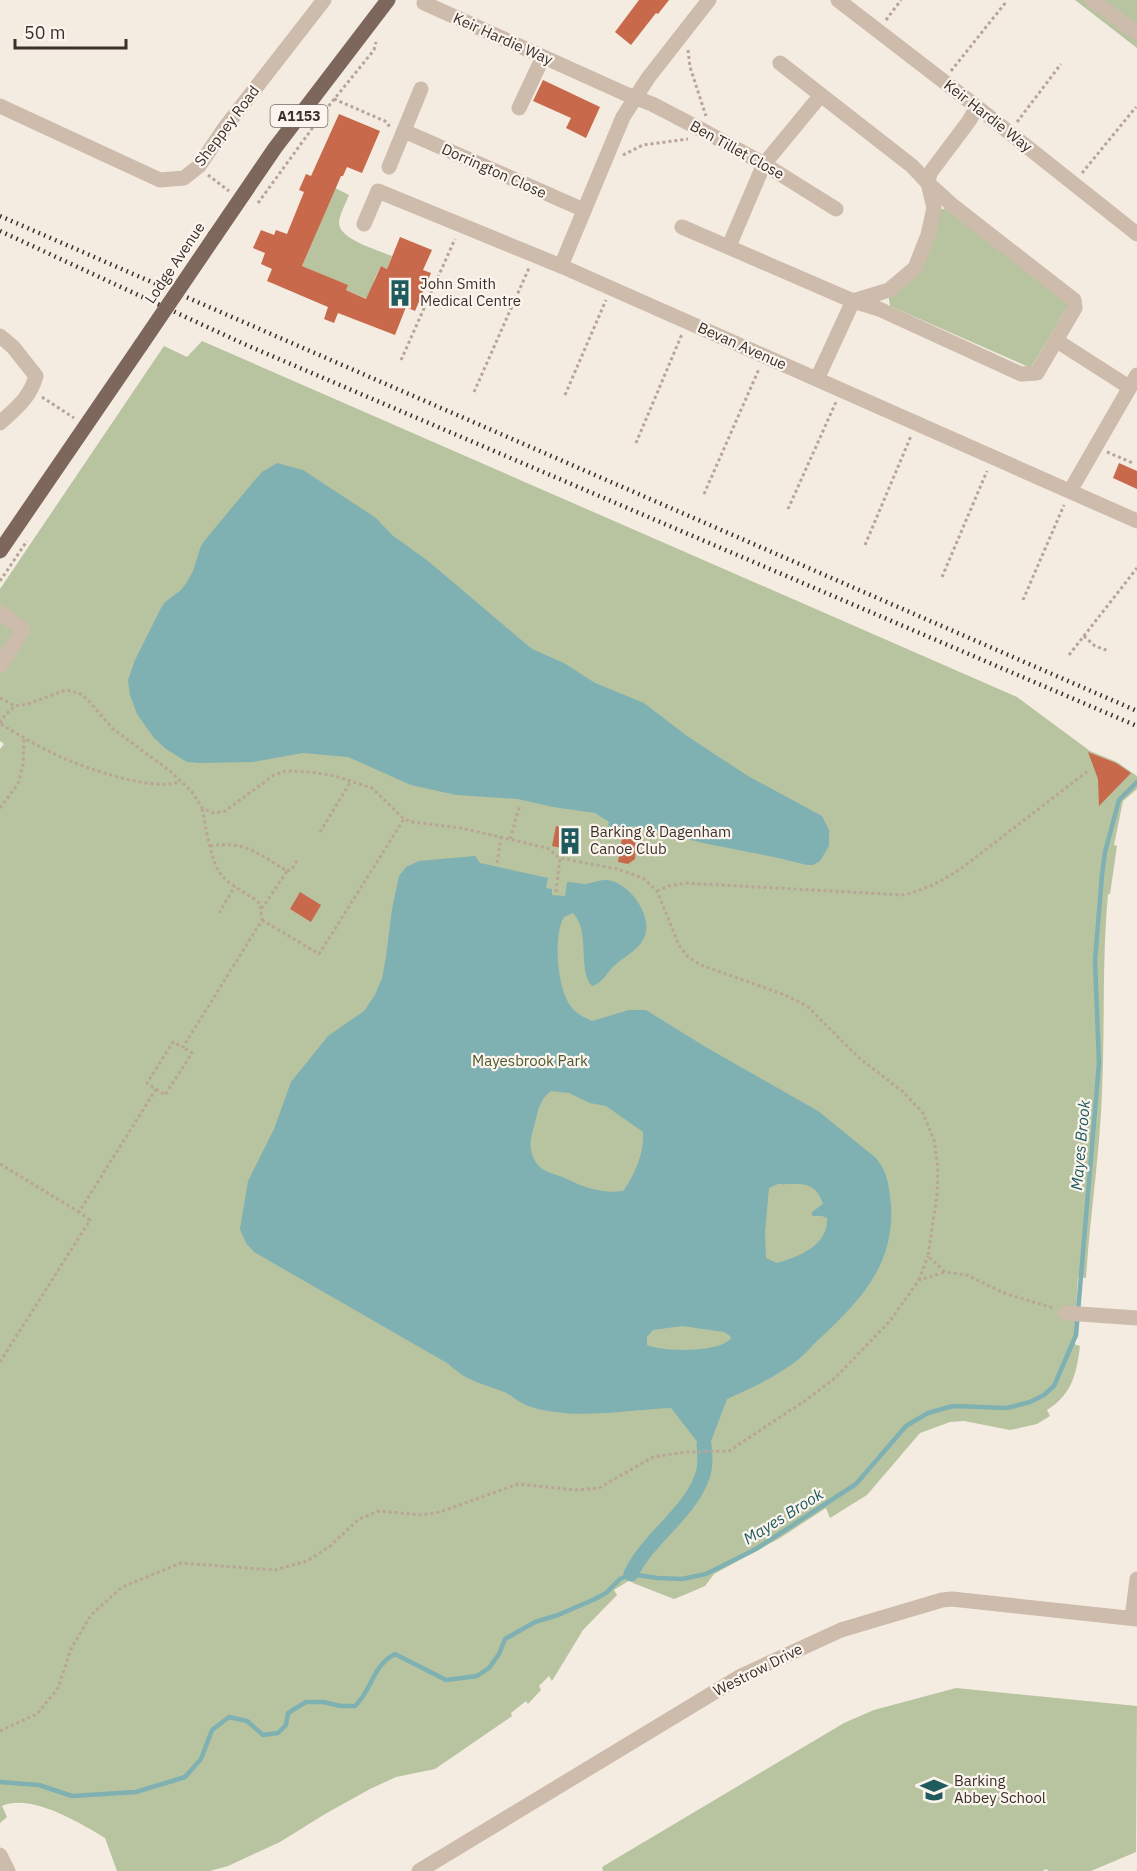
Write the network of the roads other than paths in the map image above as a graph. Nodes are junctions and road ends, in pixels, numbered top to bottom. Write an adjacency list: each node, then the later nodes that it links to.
1 (324, 0): 13 (street, Sheppey Road)
2 (388, 0): 35 (main road, Lodge Avenue / A1153, bridge)
3 (709, 0): 12 (street)
4 (838, 0): 14 (street, Keir Hardie Way)
5 (1092, 0): 7 (street)
6 (424, 3): 8 (street, Keir Hardie Way)
7 (1137, 33)
8 (543, 57): 12 (street, Keir Hardie Way); 15 (street)
9 (780, 63): 11 (street)
10 (421, 89): 16 (street)
11 (821, 95): 17 (street); 19 (street)
12 (634, 97): 17 (street, Ben Tillet Close); 21 (street)
13 (0, 106)
14 (978, 107): 19 (street); 24 (street, Keir Hardie Way)
15 (519, 108)
16 (398, 131): 18 (street); 21 (street, Dorrington Close)
17 (764, 164): 20 (street, Ben Tillet Close); 25 (street)
18 (389, 167)
19 (928, 183): 27 (street); 29 (street)
20 (836, 209)
21 (584, 210): 26 (street)
22 (364, 224): 26 (street, Bevan Avenue)
23 (682, 227): 25 (street)
24 (1137, 234)
25 (729, 246): 27 (street)
26 (561, 266): 30 (street, Bevan Avenue)
27 (853, 301): 29 (street); 30 (street)
28 (0, 336): 32 (street)
29 (1057, 341): 31 (street)
30 (817, 379): 33 (street, Bevan Avenue)
31 (1133, 381): 33 (street)
32 (0, 423)
33 (1070, 491): 34 (street, Bevan Avenue)
34 (1137, 522)
35 (0, 551)
36 (0, 612): 37 (street)
37 (0, 666)
38 (1066, 1312): 39 (street)
39 (1137, 1318)
40 (1137, 1579): 41 (street)
41 (1134, 1619): 44 (street, Westrow Drive)
42 (0, 1855): 43 (street)
43 (8, 1871)
44 (419, 1871)

